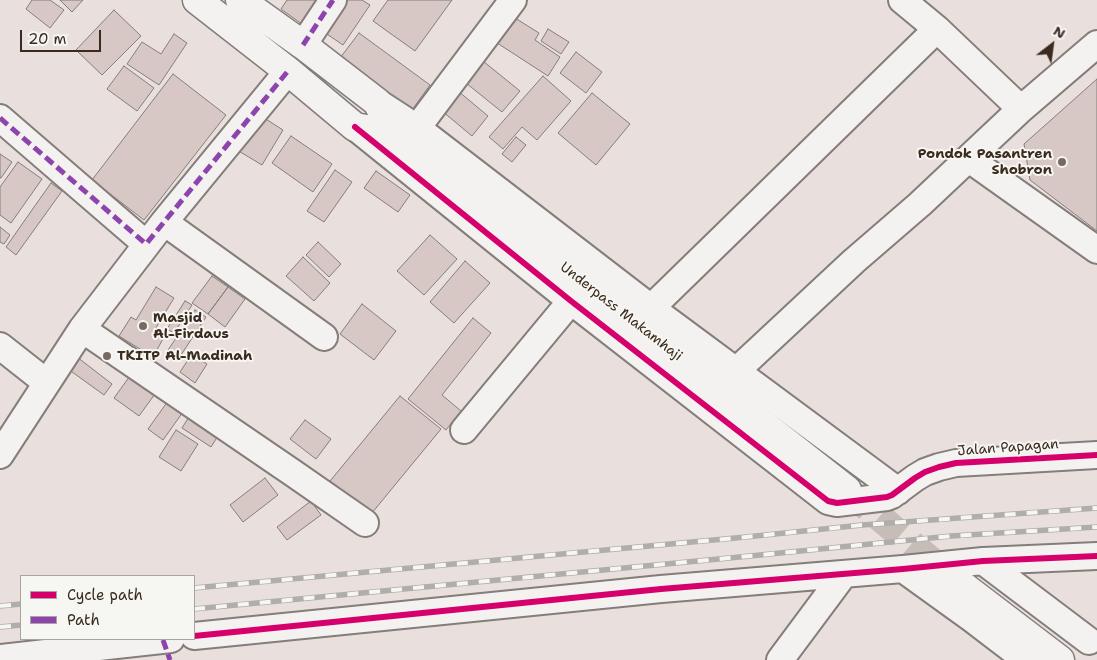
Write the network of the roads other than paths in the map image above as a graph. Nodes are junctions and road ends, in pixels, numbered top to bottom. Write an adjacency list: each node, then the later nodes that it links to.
1 (197, 0): 9 (main road)
2 (240, 0): 8 (main road)
3 (333, 0): 8 (street)
4 (513, 0): 13 (street)
5 (902, 0): 6 (street)
6 (938, 29): 10 (street); 19 (street)
7 (1097, 44): 10 (street)
8 (303, 45): 13 (main road)
9 (288, 72): 12 (main road); 15 (street)
10 (1021, 109): 14 (street)
11 (0, 118): 16 (street)
12 (355, 127): 13 (main road); 18 (street, Jalan Papagan)
13 (406, 131): 19 (street); 28 (main road, Underpass Makamhaji)
14 (969, 158): 17 (street); 23 (street)
15 (164, 222): 16 (street); 21 (street)
16 (146, 244): 20 (street)
17 (1097, 250)
18 (571, 301): 25 (street); 29 (street, Jalan Papagan)
19 (652, 308): 23 (street)
20 (82, 329): 24 (street); 30 (street)
21 (324, 337)
22 (0, 346): 24 (street)
23 (736, 371): 29 (street)
24 (47, 383): 26 (street)
25 (464, 430)
26 (0, 455)
27 (1097, 455): 29 (street, Jalan Papagan)
28 (847, 490)
29 (898, 491)
30 (364, 523)
31 (1097, 556): 32 (street)
32 (983, 561): 33 (street); 37 (street)
33 (903, 570): 35 (street); 41 (street)
34 (946, 573): 42 (main road)
35 (844, 574): 36 (street); 40 (street)
36 (195, 636)
37 (1089, 641)
38 (168, 646): 39 (street)
39 (0, 658)
40 (780, 660)
41 (1026, 660)
42 (1060, 660)

